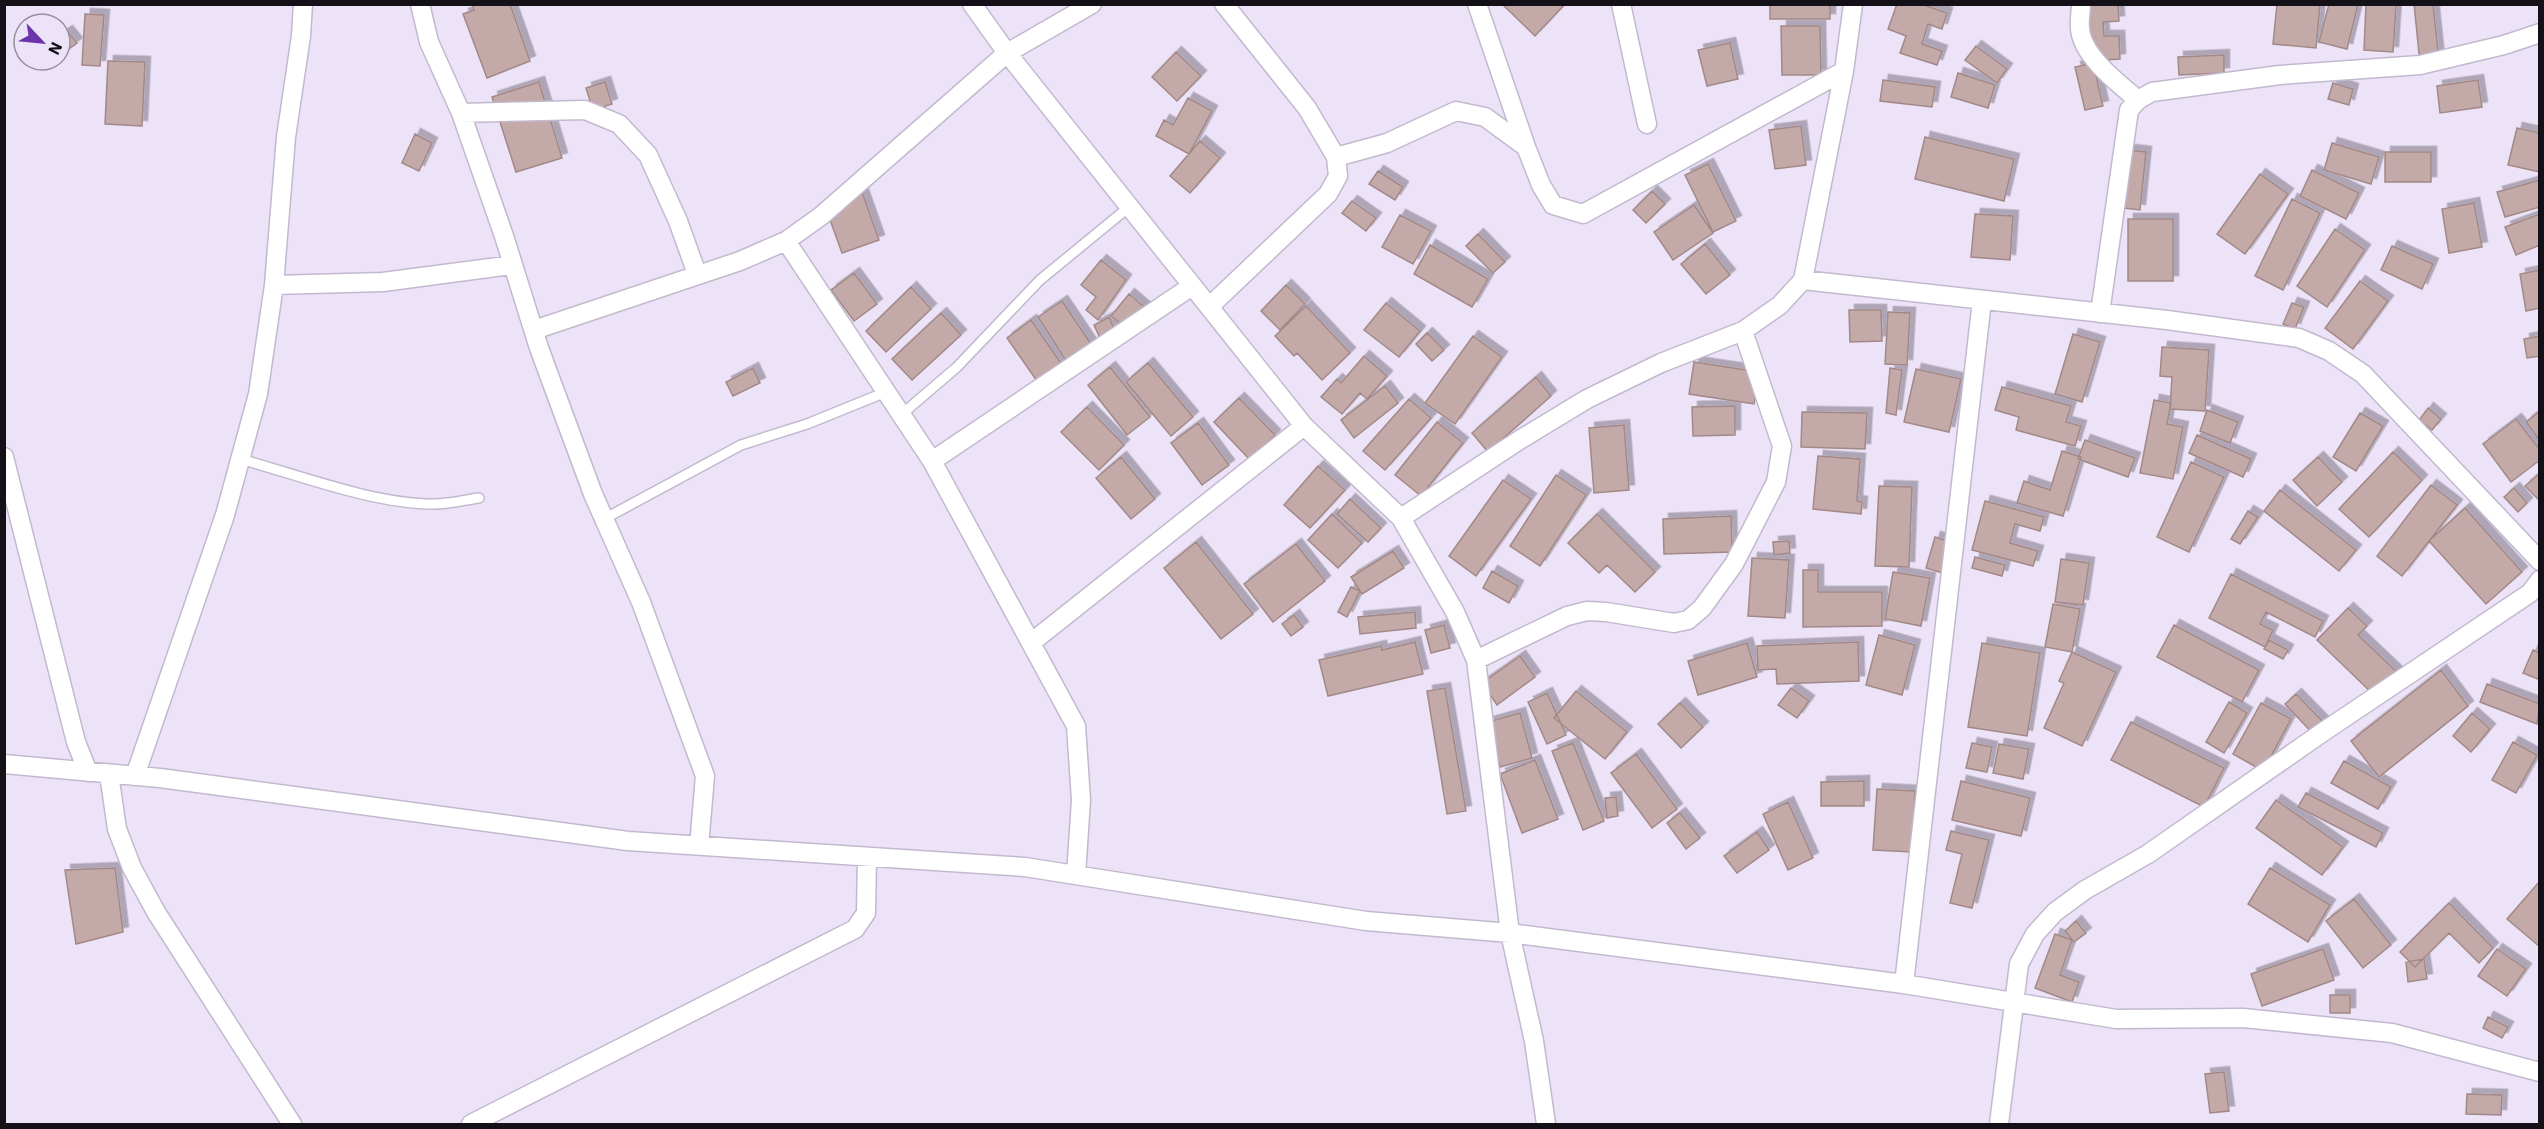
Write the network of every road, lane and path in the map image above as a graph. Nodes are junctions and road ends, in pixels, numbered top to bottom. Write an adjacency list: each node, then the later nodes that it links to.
1 (303, 4): 23 (street)
2 (420, 4): 14 (street)
3 (972, 4): 11 (street)
4 (1092, 4): 11 (street)
5 (1224, 4): 17 (street)
6 (1477, 4): 16 (street)
7 (1621, 4): 15 (street)
8 (1852, 4): 12 (street)
9 (2081, 4): 13 (street)
10 (2540, 33): 13 (street)
11 (1007, 53): 18 (street); 19 (street)
12 (1844, 71): 16 (street); 22 (street)
13 (2138, 100): 27 (street)
14 (461, 113): 20 (street); 21 (street)
15 (1647, 124)
16 (1526, 147): 17 (street)
17 (1336, 157): 26 (street)
18 (1129, 207): 24 (street); 31 (lane)
19 (786, 241): 21 (street); 30 (street)
20 (513, 265): 23 (street); 28 (street)
21 (697, 274): 28 (street)
22 (1803, 280): 25 (street); 29 (street)
23 (274, 285): 34 (street)
24 (1192, 286): 26 (street); 35 (street)
25 (1982, 300): 27 (street); 51 (street)
26 (1209, 307): 32 (street)
27 (2100, 313): 39 (street)
28 (534, 330): 38 (street)
29 (1743, 331): 37 (street); 42 (street)
30 (886, 392): 31 (street); 38 (lane)
31 (901, 415): 35 (street)
32 (1304, 426): 37 (street); 41 (street)
33 (4, 457): 44 (street)
34 (240, 459): 36 (lane); 46 (street)
35 (932, 461): 41 (street)
36 (479, 498)
37 (1401, 518): 42 (street)
38 (604, 519): 47 (street)
39 (2540, 561)
40 (2540, 580): 52 (street)
41 (1032, 642): 49 (street)
42 (1476, 660): 50 (street)
43 (4, 764): 44 (street)
44 (88, 772): 45 (street)
45 (109, 774): 46 (street); 54 (street)
46 (135, 776): 47 (street)
47 (699, 846): 48 (street)
48 (867, 856): 49 (street); 55 (street)
49 (1076, 875): 50 (street)
50 (1510, 933): 51 (street); 56 (street)
51 (1904, 984): 52 (street)
52 (2015, 1003): 53 (street); 57 (street)
53 (2540, 1072)
54 (292, 1125)
55 (471, 1125)
56 (1546, 1125)
57 (1999, 1125)

